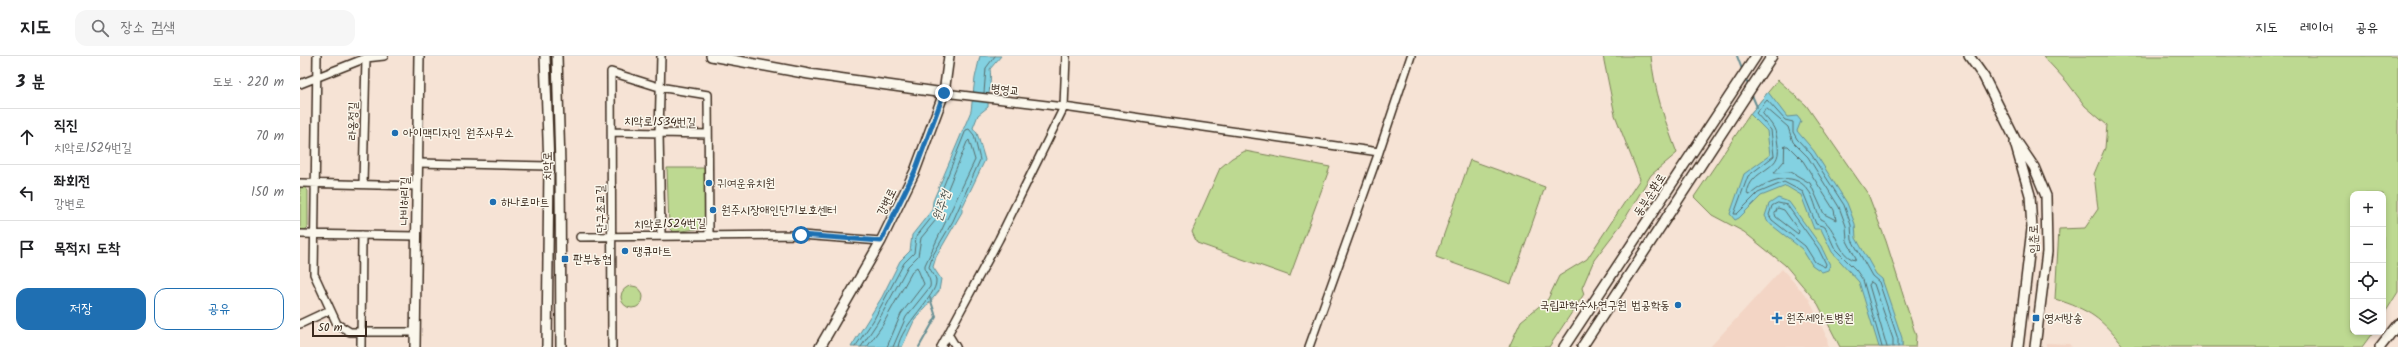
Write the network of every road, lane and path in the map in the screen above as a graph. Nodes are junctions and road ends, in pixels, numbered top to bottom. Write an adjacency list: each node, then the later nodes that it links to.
1 (317, 56): 15 (street)
2 (384, 56): 13 (street)
3 (419, 56): 25 (street, 나비허리길)
4 (545, 56): 26 (street, 치악로)
5 (557, 56): 27 (street, 치악로)
6 (661, 56): 17 (street)
7 (711, 56): 18 (street)
8 (949, 56): 18 (street, 강변로)
9 (1066, 56): 19 (street)
10 (1411, 56): 24 (street)
11 (1772, 56): 57 (street)
12 (1969, 56): 23 (street, 입춘로)
13 (366, 58): 15 (street); 30 (street, 라옹정길)
14 (1754, 59): 56 (street, 동부순환로)
15 (317, 76): 16 (street); 29 (street)
16 (300, 84)
17 (659, 87): 20 (street, 단구초교길); 21 (street); 22 (street)
18 (944, 93): 19 (street, 병영교); 40 (street, 강변로)
19 (1064, 107): 24 (street, 병영교); 46 (street)
20 (612, 132): 21 (street, 치악로1534번길); 38 (street, 단구초교길)
21 (659, 133): 22 (street, 치악로1534번길); 35 (street)
22 (708, 134): 36 (street)
23 (2015, 140): 58 (street, 입춘로); 59 (street, 입춘로)
24 (1378, 152): 55 (street)
25 (418, 162): 26 (street, 치악로); 31 (street, 나비허리길)
26 (549, 166): 27 (street); 49 (street, 치악로)
27 (560, 166): 50 (street, 치악로)
28 (300, 183): 29 (street)
29 (315, 183): 30 (street); 33 (street)
30 (363, 184): 31 (street)
31 (417, 186): 37 (street, 나비허리길)
32 (300, 234): 33 (street)
33 (314, 234): 34 (street); 41 (street)
34 (362, 235): 37 (street); 45 (street)
35 (660, 235): 36 (street, 치악로1524번길); 38 (street, 치악로1524번길)
36 (709, 235): 40 (street, 치악로1524번길)
37 (416, 236): 44 (street, 나비허리길)
38 (613, 236): 39 (street, 치악로1524번길); 51 (street, 단구초교길)
39 (580, 237)
40 (881, 241): 52 (street, 강변로)
41 (330, 310): 42 (street); 45 (street)
42 (300, 324)
43 (2398, 324): 60 (street)
44 (415, 332): 45 (street); 48 (street, 나비허리길)
45 (362, 333): 47 (street)
46 (948, 334): 53 (street); 54 (street)
47 (361, 347)
48 (415, 347)
49 (547, 347)
50 (561, 347)
51 (612, 347)
52 (820, 347)
53 (941, 347)
54 (956, 347)
55 (1309, 347)
56 (1564, 347)
57 (1582, 347)
58 (2018, 347)
59 (2035, 347)
60 (2380, 347)

